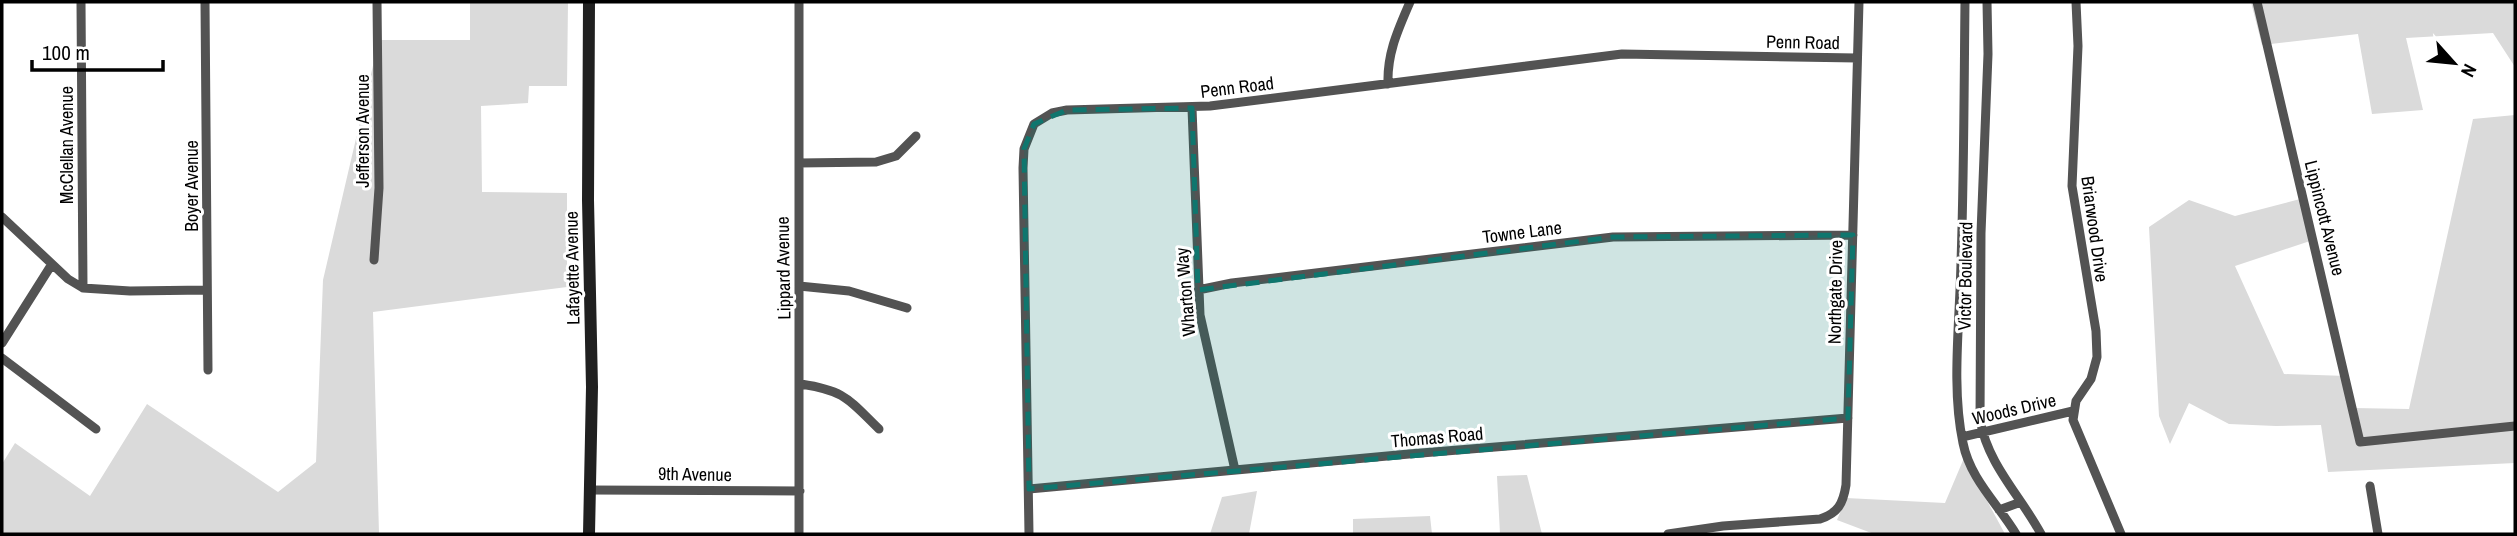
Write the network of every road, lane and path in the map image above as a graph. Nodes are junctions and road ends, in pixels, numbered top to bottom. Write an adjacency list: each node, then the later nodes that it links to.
1 (81, 2): 22 (street, McClellan Avenue)
2 (205, 2): 23 (street, Boyer Avenue)
3 (377, 2): 19 (street, Jefferson Avenue)
4 (589, 2): 40 (street, Lafayette Avenue)
5 (799, 2): 16 (street, Lippard Avenue)
6 (1410, 2): 13 (street)
7 (1858, 2): 12 (street, Northgate Drive)
8 (1965, 2): 36 (street, Victor Boulevard)
9 (1987, 2): 35 (street, Victor Boulevard)
10 (2076, 2): 30 (street, Briarwood Drive)
11 (2256, 2): 32 (street, Lippincott Avenue)
12 (1857, 58): 13 (street, Penn Road); 18 (street, Northgate Drive)
13 (1388, 84): 14 (street, Penn Road)
14 (1192, 108): 24 (street, Wharton Way); 39 (street, Penn Road)
15 (916, 136): 16 (street)
16 (799, 163): 21 (street, Lippard Avenue)
17 (2, 217): 20 (street)
18 (1853, 235): 24 (street, Towne Lane); 31 (street, Northgate Drive)
19 (374, 260)
20 (52, 264): 22 (street); 26 (street)
21 (799, 286): 25 (street); 29 (street, Lippard Avenue)
22 (83, 288): 23 (street)
23 (206, 290): 28 (street, Boyer Avenue)
24 (1198, 290): 37 (street, Wharton Way)
25 (907, 308)
26 (2, 343)
27 (2, 358): 33 (street)
28 (208, 370)
29 (801, 384): 34 (street); 41 (street, Lippard Avenue)
30 (2073, 411): 35 (street, Woods Drive); 50 (street)
31 (1848, 418): 37 (street, Thomas Road); 47 (street, Northgate Drive)
32 (2515, 426)
33 (96, 429)
34 (879, 429)
35 (1982, 432): 36 (street, Woods Drive); 42 (street, Victor Boulevard)
36 (1962, 437): 43 (street, Victor Boulevard)
37 (1234, 470): 39 (street, Thomas Road)
38 (2370, 486): 51 (street)
39 (1029, 489): 46 (street, Penn Road)
40 (589, 490): 41 (street, 9th Avenue); 44 (street, Lafayette Avenue)
41 (800, 491): 45 (street, Lippard Avenue)
42 (2021, 502): 43 (street); 49 (street, Victor Boulevard)
43 (1999, 510): 48 (street, Victor Boulevard)
44 (589, 534)
45 (800, 534)
46 (1029, 534)
47 (1668, 534)
48 (2016, 534)
49 (2040, 534)
50 (2121, 534)
51 (2378, 534)

